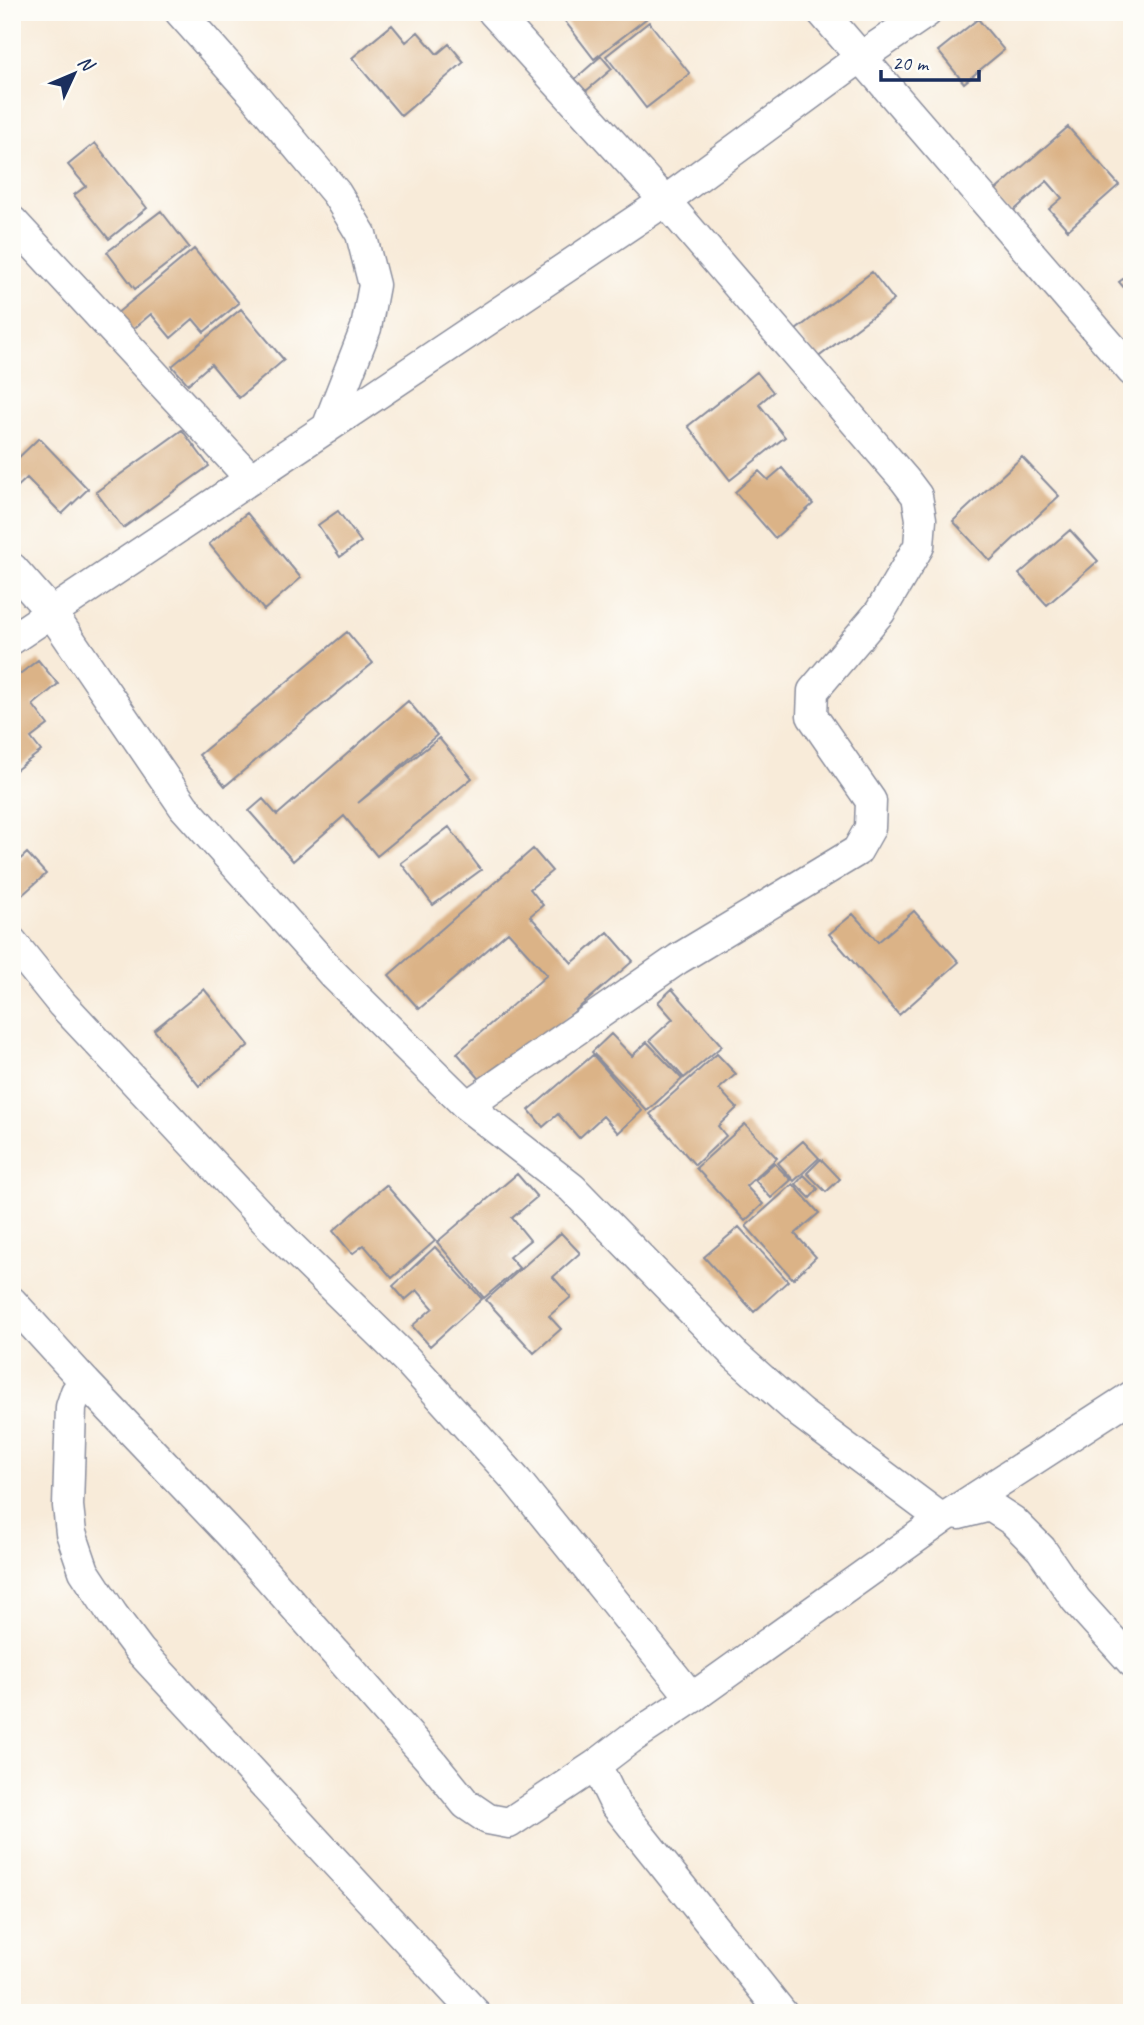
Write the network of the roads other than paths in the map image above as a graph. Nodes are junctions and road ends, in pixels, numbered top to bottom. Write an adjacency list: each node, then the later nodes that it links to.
1 (180, 12): 9 (street)
2 (493, 12): 6 (street)
3 (822, 12): 5 (street)
4 (927, 12): 5 (street)
5 (861, 57): 6 (street); 8 (street)
6 (665, 201): 9 (street); 15 (street)
7 (12, 221): 10 (street)
8 (1132, 371)
9 (327, 428): 10 (street)
10 (251, 479): 12 (street)
11 (12, 568): 12 (street)
12 (51, 612): 13 (street); 15 (street)
13 (12, 639)
14 (12, 942): 21 (street)
15 (467, 1106): 19 (street)
16 (12, 1302): 17 (street)
17 (85, 1382): 22 (street); 23 (street)
18 (1132, 1396): 19 (street)
19 (942, 1519): 20 (street); 21 (street)
20 (1132, 1662)
21 (692, 1698): 22 (street)
22 (596, 1765): 24 (street)
23 (475, 2013)
24 (782, 2013)

